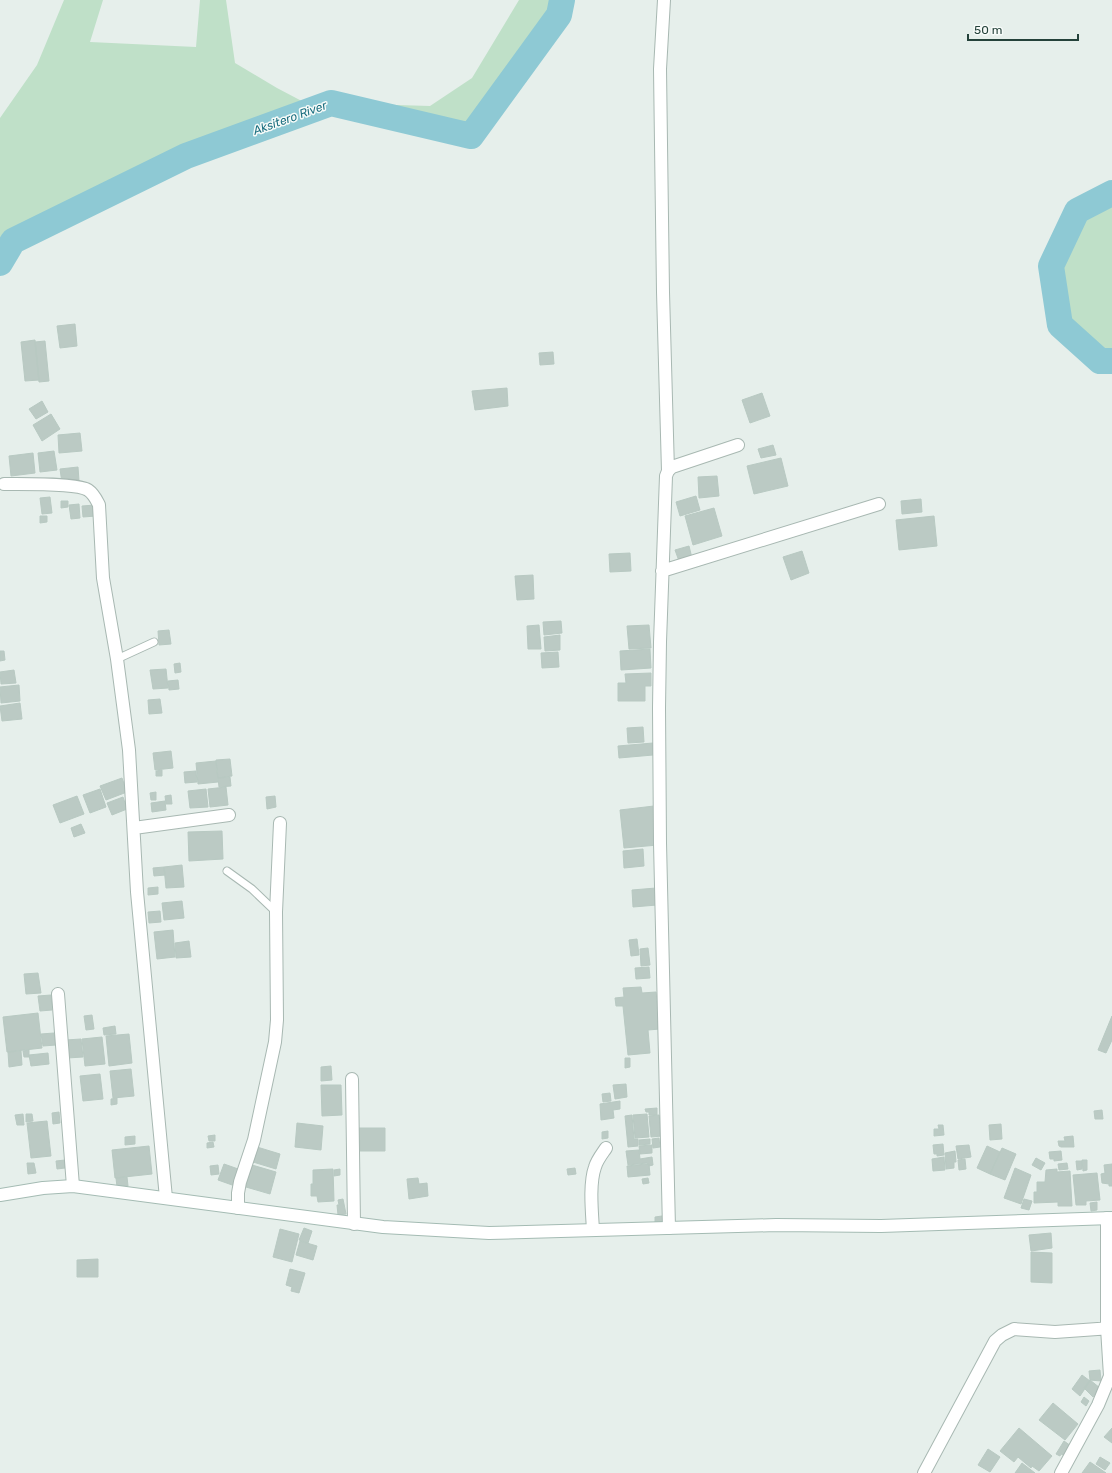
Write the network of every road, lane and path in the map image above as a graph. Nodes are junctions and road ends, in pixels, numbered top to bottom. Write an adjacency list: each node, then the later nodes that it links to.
1 (664, 0): 3 (street)
2 (738, 445): 3 (street)
3 (668, 470): 6 (street)
4 (4, 484): 8 (street)
5 (879, 504): 6 (street)
6 (662, 571): 23 (street)
7 (154, 642): 8 (lane)
8 (117, 659): 11 (street)
9 (229, 816): 11 (street)
10 (280, 823): 13 (street)
11 (134, 828): 19 (street)
12 (227, 872): 13 (lane)
13 (276, 912): 20 (street)
14 (58, 994): 17 (street)
15 (352, 1079): 22 (street)
16 (606, 1148): 24 (street)
17 (73, 1186): 18 (street); 19 (street)
18 (0, 1195)
19 (166, 1198): 20 (street)
20 (238, 1208): 22 (street)
21 (1109, 1218): 23 (street); 25 (street)
22 (354, 1224): 24 (street)
23 (669, 1228): 24 (street)
24 (593, 1230)
25 (1110, 1328): 26 (street); 27 (street)
26 (1111, 1377): 28 (street)
27 (924, 1473)
28 (1061, 1473)

